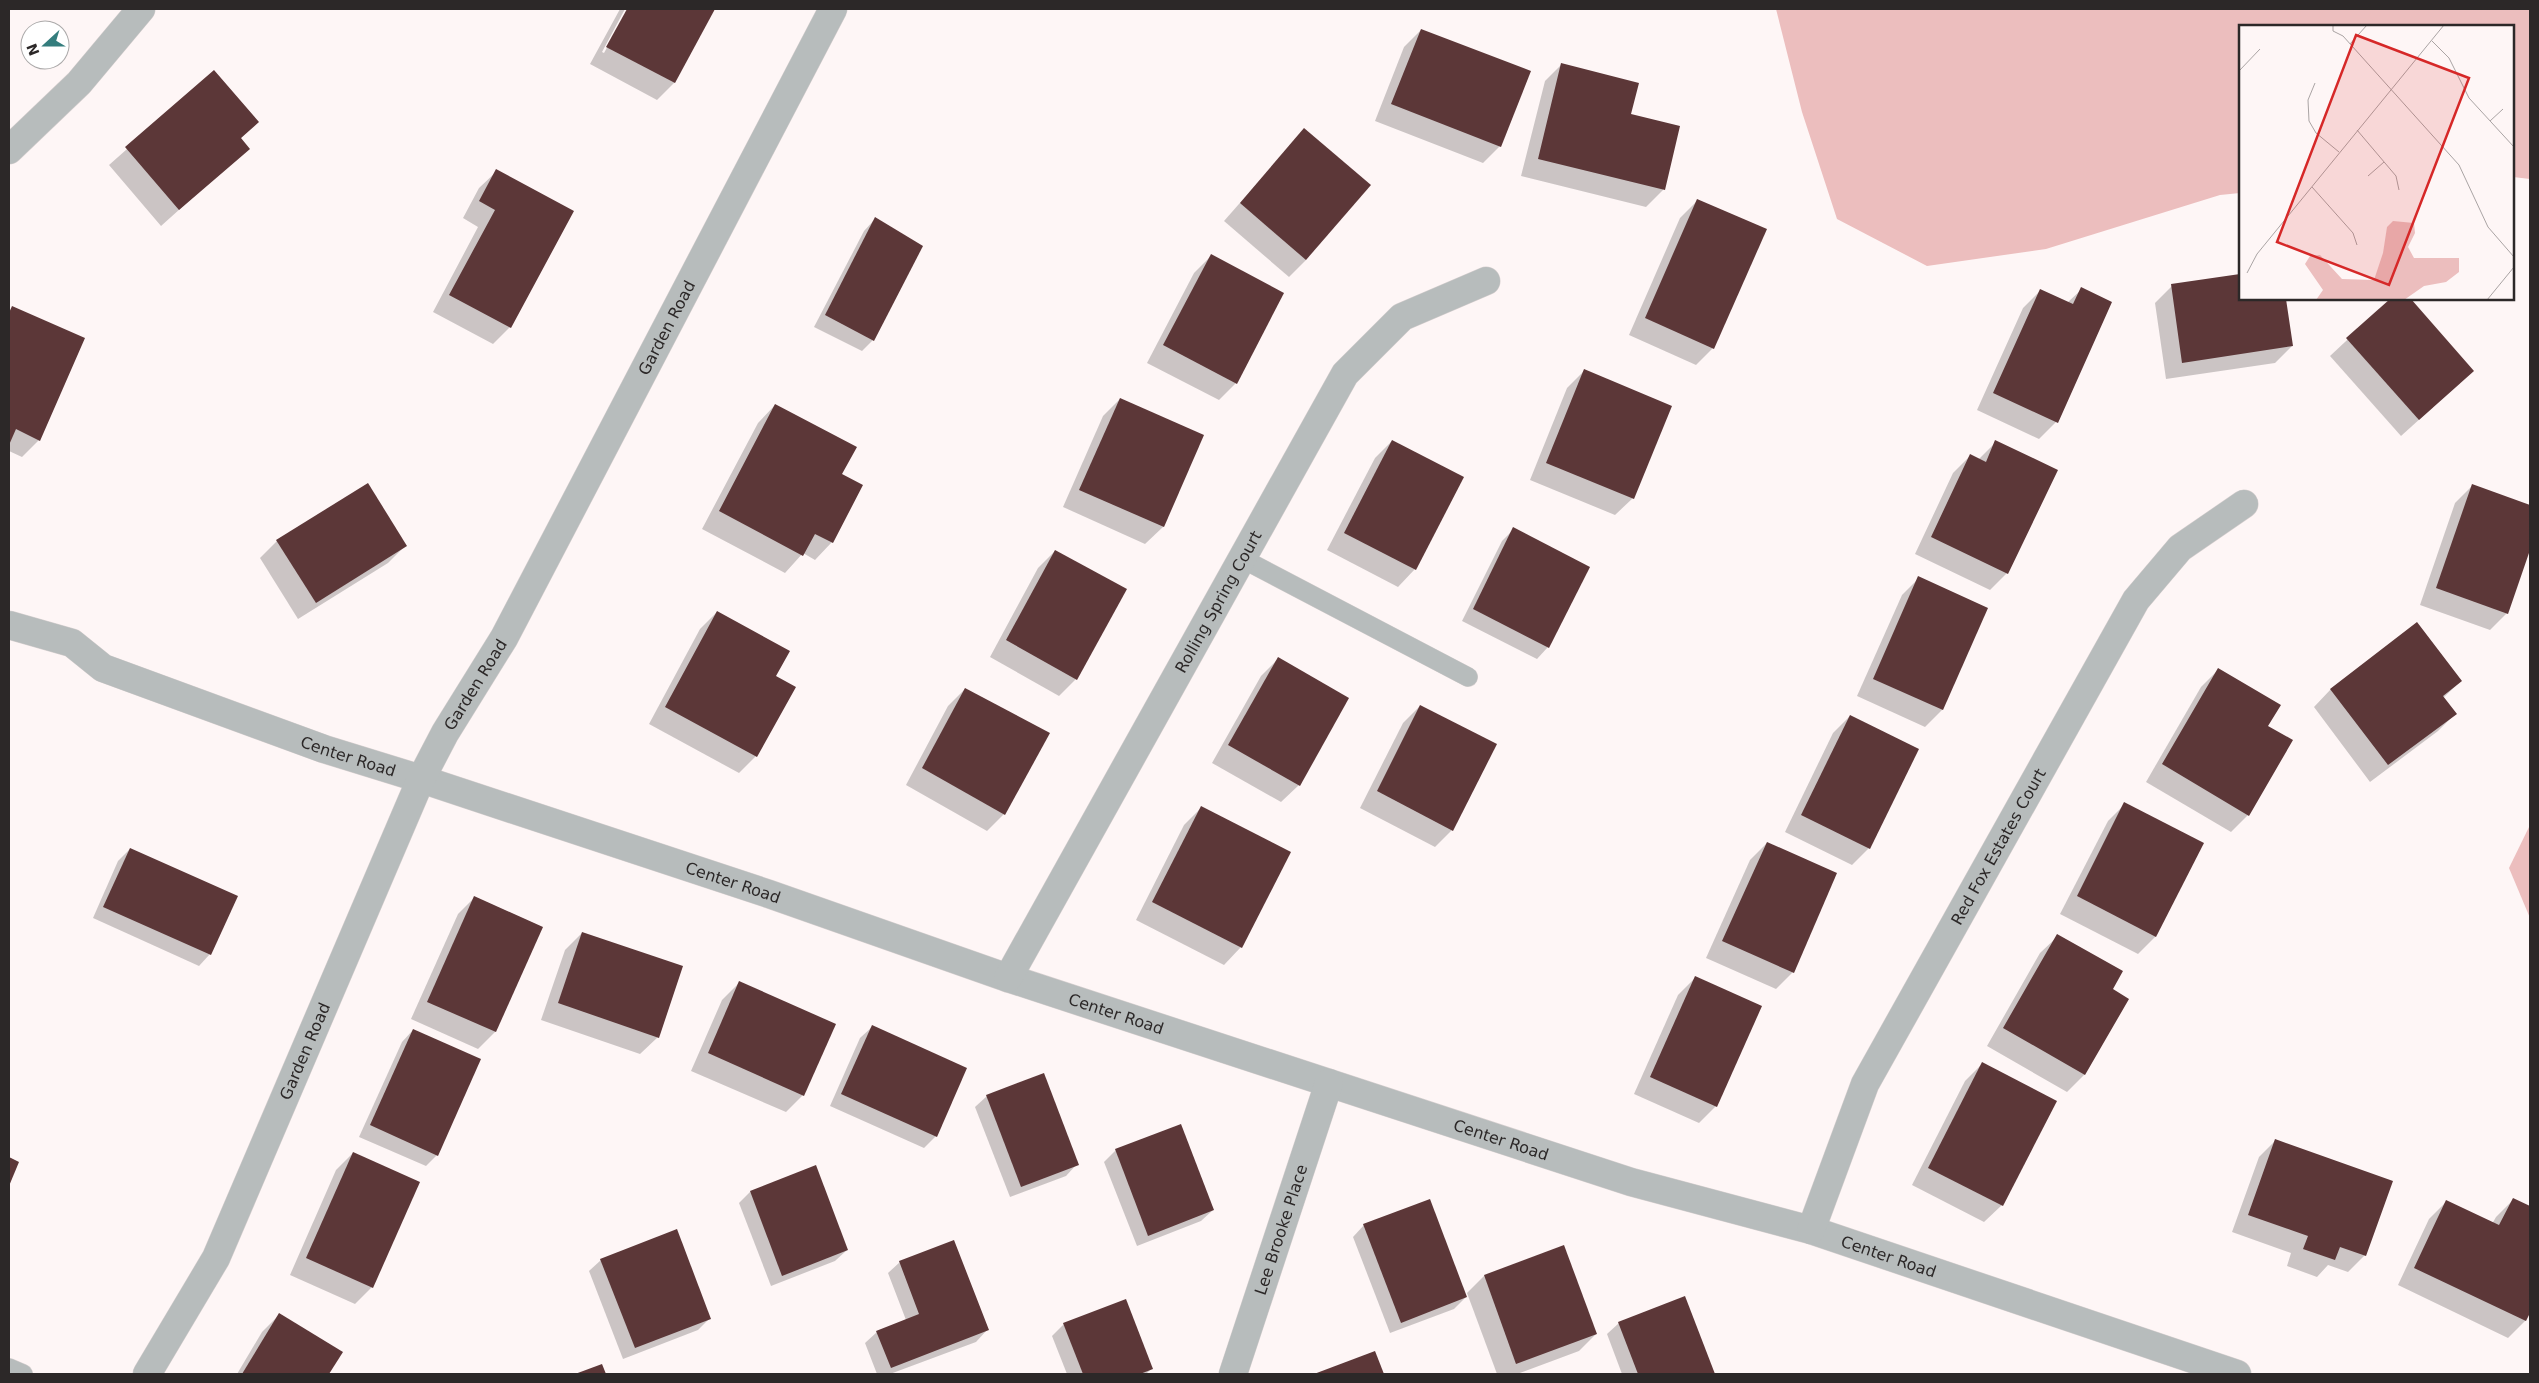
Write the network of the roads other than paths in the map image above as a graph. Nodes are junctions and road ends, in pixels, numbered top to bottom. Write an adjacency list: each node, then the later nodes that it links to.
1 (142, 9): 3 (street)
2 (833, 9): 9 (street, Garden Road)
3 (9, 150)
4 (1486, 282): 6 (street, Rolling Spring Court)
5 (2244, 504): 12 (street, Red Fox Estates Court)
6 (1241, 558): 8 (lane); 10 (street, Rolling Spring Court)
7 (9, 625): 9 (street, Center Road)
8 (1468, 676)
9 (421, 779): 10 (street, Center Road); 15 (street, Garden Road)
10 (1008, 978): 11 (street, Center Road)
11 (1329, 1083): 12 (street, Center Road); 16 (street, Lee Brooke Place)
12 (1811, 1230): 17 (street, Center Road)
13 (9, 1368): 14 (lane)
14 (23, 1374)
15 (147, 1374)
16 (1233, 1374)
17 (2236, 1374)

